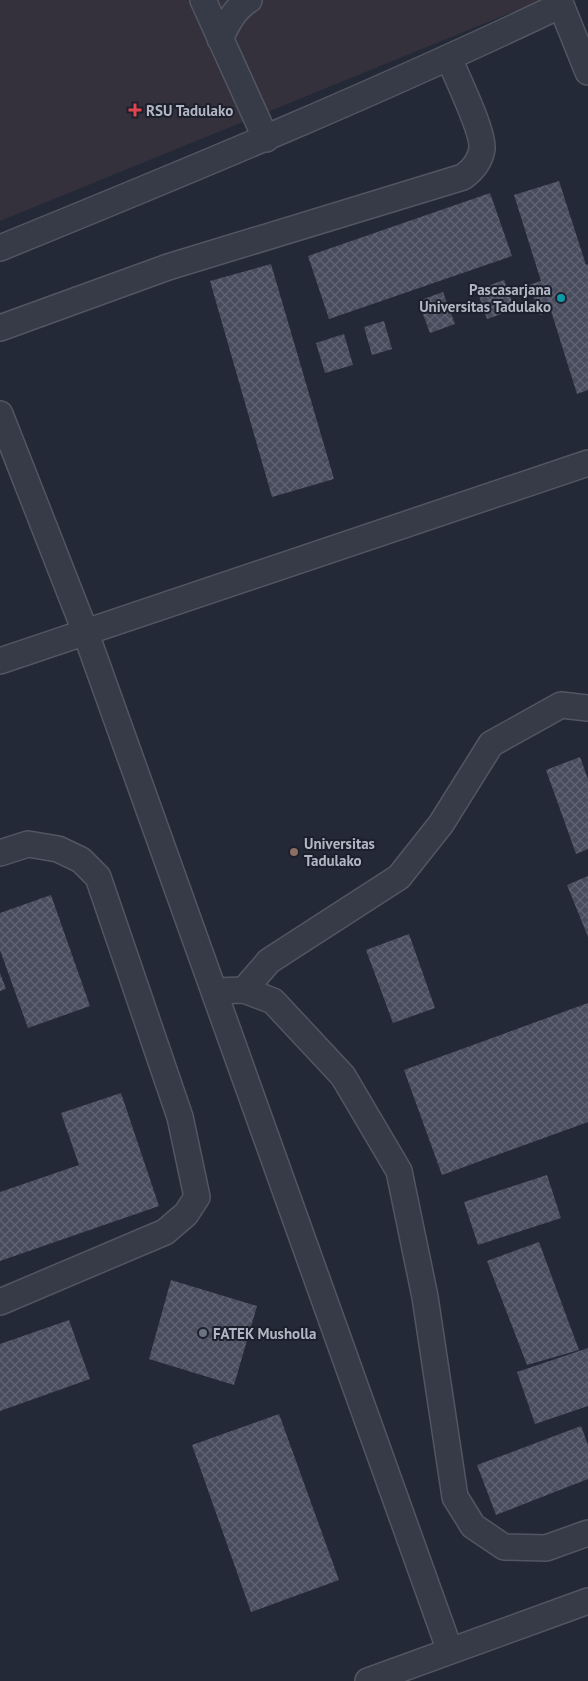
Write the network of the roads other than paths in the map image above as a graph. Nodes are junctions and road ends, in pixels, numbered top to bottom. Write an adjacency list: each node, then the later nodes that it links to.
1 (203, 0): 4 (street)
2 (249, 0): 4 (street)
3 (560, 2): 5 (street); 6 (street)
4 (220, 39): 7 (street)
5 (449, 58): 7 (street); 9 (street)
6 (588, 72)
7 (266, 139): 8 (street)
8 (0, 248)
9 (0, 328)
10 (0, 414): 12 (street)
11 (588, 463): 12 (street)
12 (85, 631): 13 (street); 17 (street)
13 (0, 661)
14 (588, 708): 16 (street)
15 (0, 853): 18 (street)
16 (244, 990): 17 (street); 19 (street)
17 (214, 991): 21 (street)
18 (0, 1302)
19 (588, 1533)
20 (588, 1601): 21 (street)
21 (450, 1651): 22 (street)
22 (368, 1681)

